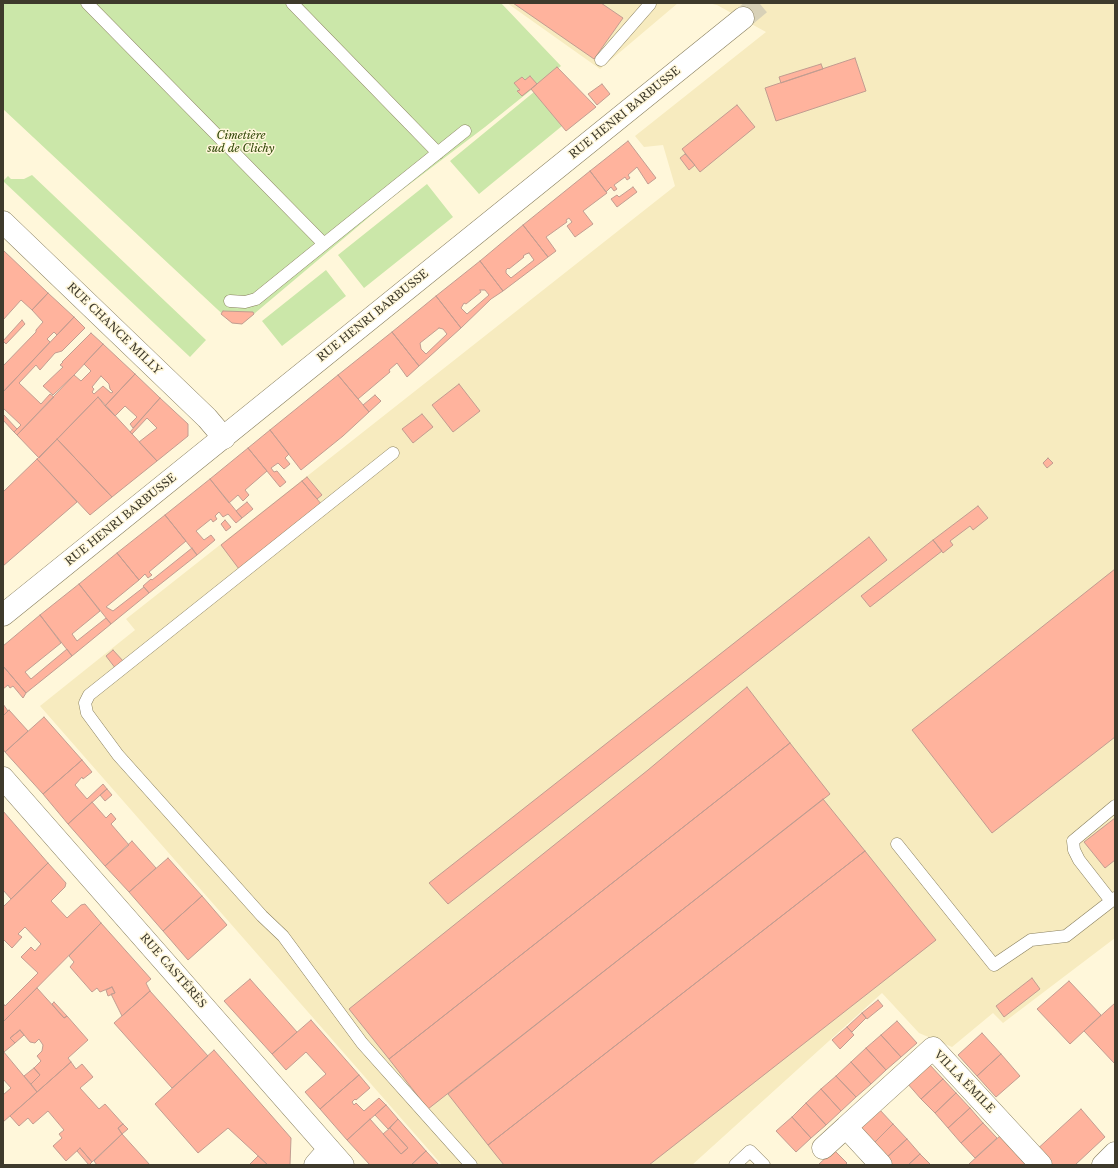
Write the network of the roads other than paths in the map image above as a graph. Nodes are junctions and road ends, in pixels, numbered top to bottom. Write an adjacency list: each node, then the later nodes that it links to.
1 (88, 3): 9 (lane)
2 (292, 3): 7 (lane)
3 (649, 3): 5 (lane)
4 (743, 18): 11 (street, RUE HENRI BARBUSSE)
5 (601, 60)
6 (465, 131): 7 (lane)
7 (438, 153): 9 (lane)
8 (3, 222): 11 (street, RUE CHANCE MILLY)
9 (324, 244): 10 (lane)
10 (230, 301)
11 (224, 438): 13 (street, RUE HENRI BARBUSSE)
12 (393, 453): 23 (lane)
13 (3, 615)
14 (3, 778): 21 (street, RUE CASTÉRÈS)
15 (1115, 806): 17 (lane)
16 (897, 844): 17 (lane)
17 (1113, 900)
18 (846, 1127): 19 (street, VILLA ÉMILE); 26 (street); 27 (street, VILLA ÉMILE)
19 (823, 1148)
20 (1115, 1153): 28 (street)
21 (336, 1157): 22 (street)
22 (315, 1165)
23 (471, 1165)
24 (735, 1165): 25 (lane)
25 (764, 1165)
26 (881, 1165)
27 (1041, 1165)
28 (1103, 1165)

